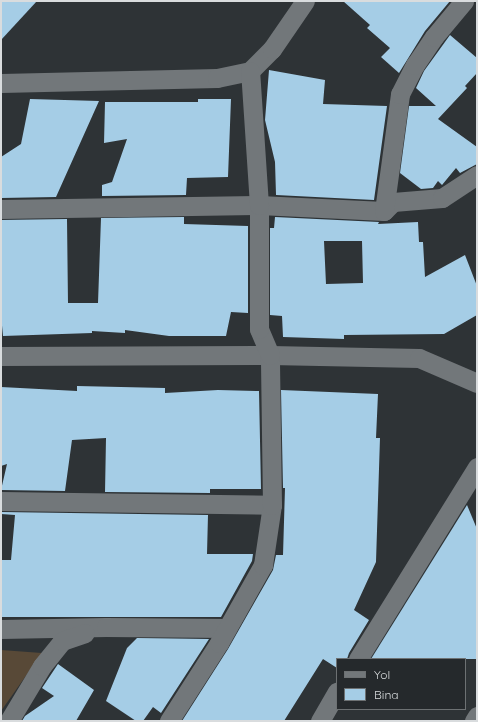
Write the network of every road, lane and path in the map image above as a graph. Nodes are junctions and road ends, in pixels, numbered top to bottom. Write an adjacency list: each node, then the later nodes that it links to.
1 (305, 1): 3 (street)
2 (464, 1): 8 (street)
3 (250, 71): 4 (street); 6 (street)
4 (1, 83)
5 (477, 175): 8 (street)
6 (259, 205): 7 (street); 8 (street); 9 (street)
7 (1, 209)
8 (384, 211)
9 (270, 355): 10 (street); 11 (street); 14 (street)
10 (1, 356)
11 (477, 383)
12 (477, 467): 18 (street)
13 (1, 501): 14 (street)
14 (272, 505): 16 (street)
15 (106, 627): 16 (street); 17 (street); 21 (street)
16 (227, 628): 22 (street)
17 (1, 629)
18 (359, 658)
19 (336, 694): 23 (street)
20 (477, 716): 24 (street)
21 (9, 721)
22 (169, 721)
23 (320, 721)
24 (474, 721)

